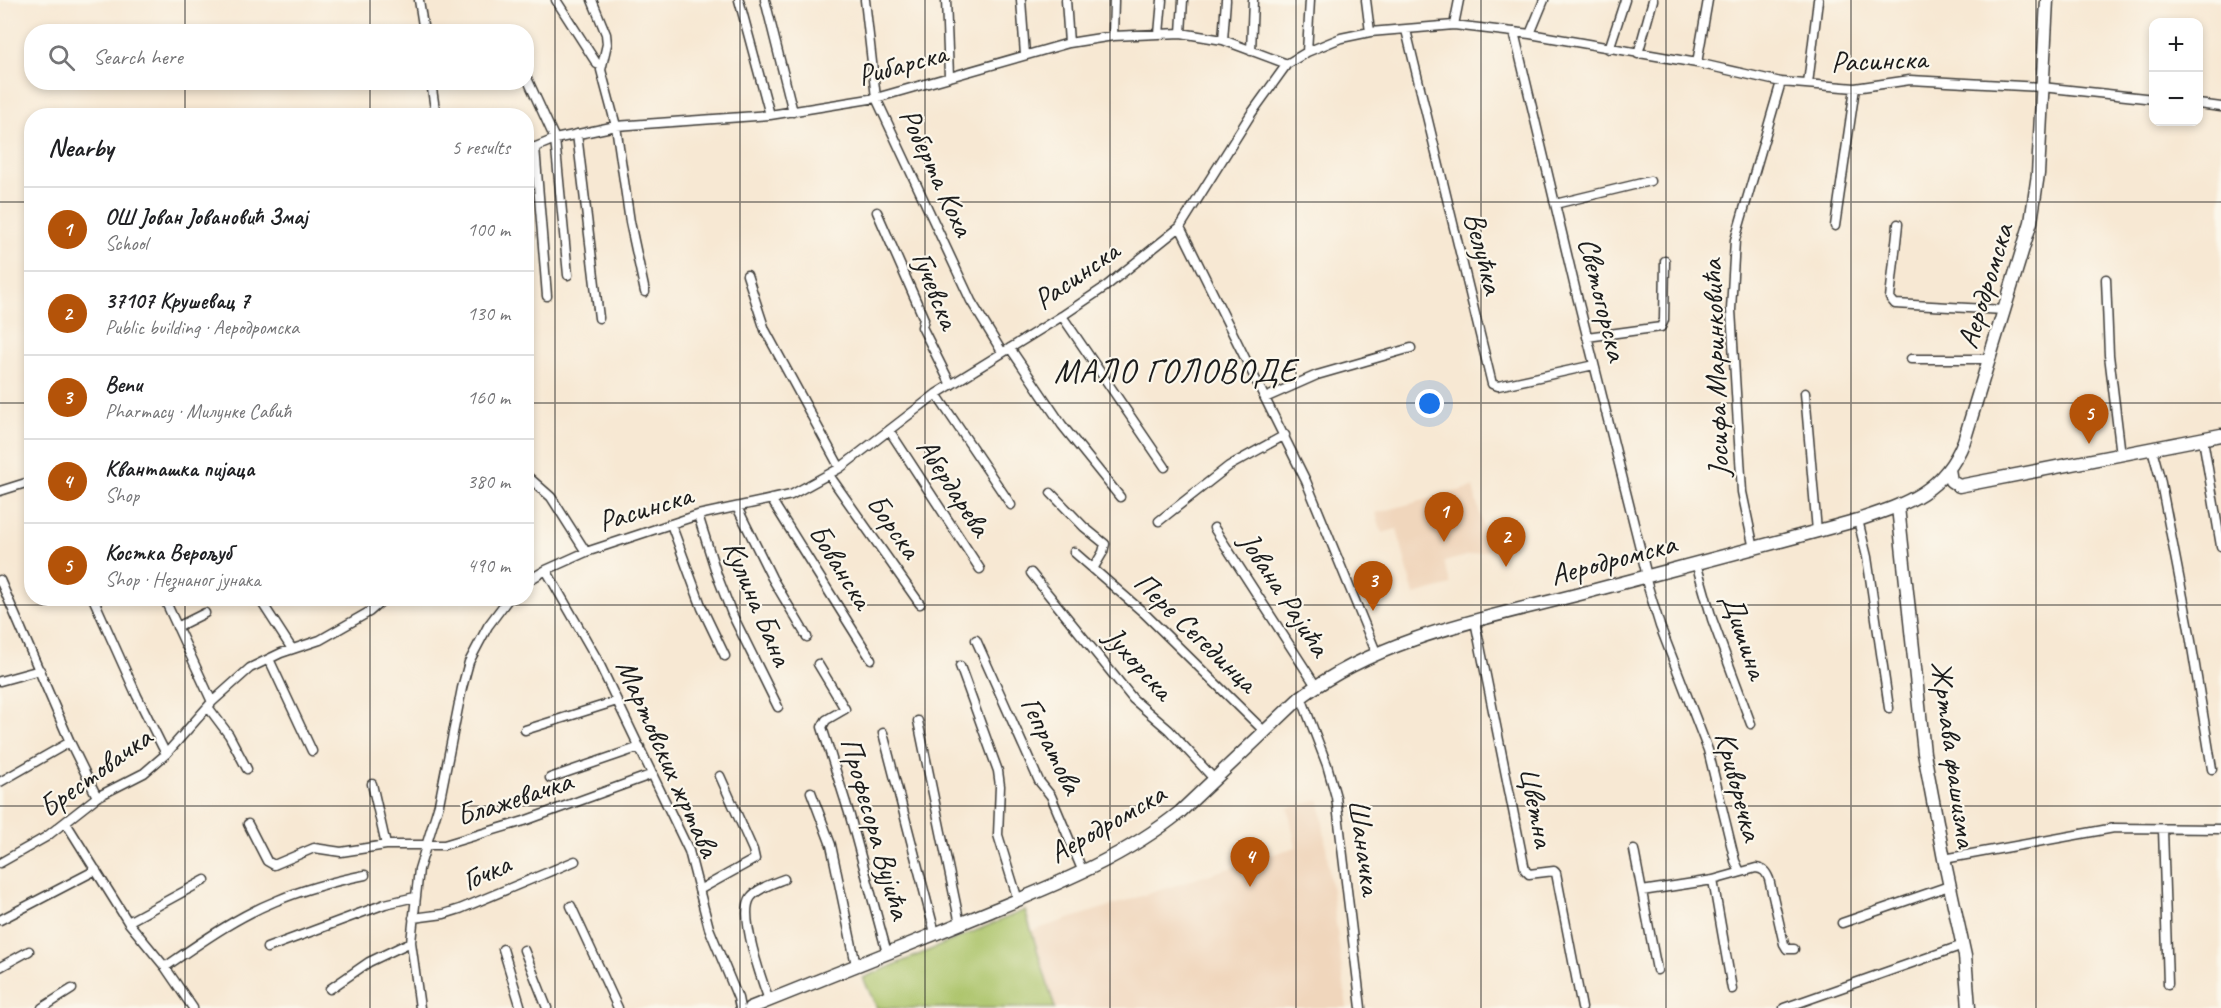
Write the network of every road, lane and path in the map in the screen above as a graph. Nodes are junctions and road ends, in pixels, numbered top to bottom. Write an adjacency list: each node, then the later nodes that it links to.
1 (419, 0): 24 (street)
2 (556, 0): 42 (street)
3 (592, 0): 42 (street)
4 (739, 0): 56 (street)
5 (765, 0): 55 (street)
6 (865, 0): 50 (street, Роберта Коха)
7 (946, 0): 43 (street)
8 (1021, 0): 39 (street)
9 (1066, 0): 34 (street)
10 (1114, 0): 32 (street)
11 (1162, 0): 29 (street)
12 (1183, 0): 30 (street)
13 (1226, 0): 33 (street)
14 (1253, 0): 36 (street)
15 (1310, 0): 37 (street)
16 (1366, 0): 27 (street)
17 (1459, 0): 25 (street)
18 (1544, 0): 31 (street)
19 (1625, 0): 35 (street)
20 (1653, 0): 38 (street)
21 (1708, 0): 40 (street)
22 (1818, 0): 45 (street)
23 (2047, 0): 46 (street, Аеродромска)
24 (423, 24)
25 (1454, 25): 26 (street, Расинска); 28 (street, Расинска)
26 (1406, 30): 27 (street, Расинска); 82 (street, Велућка)
27 (1370, 32): 37 (street, Расинска)
28 (1514, 32): 31 (street, Расинска); 63 (street, Светогорска)
29 (1159, 33): 30 (street, Рибарска); 32 (street, Рибарска)
30 (1181, 33): 33 (street, Рибарска)
31 (1530, 34): 35 (street, Расинска)
32 (1113, 36): 34 (street, Рибарска)
33 (1223, 40): 36 (street, Рибарска)
34 (1069, 44): 39 (street, Рибарска)
35 (1609, 49): 38 (street, Расинска)
36 (1251, 51): 41 (street, Рибарска)
37 (1307, 52): 41 (street, Расинска)
38 (1638, 54): 40 (street, Расинска)
39 (1024, 56): 43 (street, Рибарска)
40 (1697, 63): 44 (street, Расинска)
41 (1287, 64): 67 (street, Расинска)
42 (602, 66): 57 (street)
43 (949, 76): 50 (street, Рибарска)
44 (1780, 82): 45 (street, Расинска); 115 (street, Јосифа Маринковића)
45 (1808, 84): 47 (street, Расинска)
46 (2042, 87): 47 (street, Расинска); 51 (street, Расинска); 74 (street, Аеродромска)
47 (1855, 88): 66 (street)
48 (432, 90): 54 (street)
49 (532, 90): 59 (street)
50 (876, 98): 55 (street, Рибарска); 79 (street, Роберта Коха)
51 (2149, 98)
52 (2203, 105): 53 (street)
53 (2221, 107)
54 (435, 108)
55 (793, 112): 56 (street, Рибарска)
56 (770, 115): 57 (street, Рибарска)
57 (616, 126): 58 (street, Рибарска); 72 (street)
58 (577, 134): 59 (street, Рибарска); 76 (street)
59 (555, 139): 60 (street, Рибарска); 69 (street)
60 (534, 148)
61 (534, 177): 73 (street)
62 (1650, 181): 63 (street)
63 (1555, 204): 77 (street, Светогорска)
64 (877, 212): 83 (street, Гучевска)
65 (1898, 224): 74 (street)
66 (1836, 226)
67 (1180, 227): 75 (street, Расинска); 86 (street)
68 (1665, 261): 77 (street)
69 (568, 275)
70 (747, 275): 95 (street)
71 (2106, 279): 92 (street)
72 (645, 292)
73 (547, 296)
74 (2004, 310): 81 (street, Аеродромска)
75 (1062, 316): 79 (street, Расинска); 94 (street)
76 (599, 318)
77 (1587, 337): 82 (street, Светогорска)
78 (1411, 348): 86 (street)
79 (1006, 350): 83 (street, Расинска); 103 (street, Роберта Коха)
80 (1911, 359): 81 (street)
81 (1989, 359): 93 (street, Аеродромска)
82 (1594, 365): 124 (street, Светогорска)
83 (951, 385): 85 (street, Расинска)
84 (1805, 393): 113 (street)
85 (936, 394): 87 (street, Расинска); 105 (street)
86 (1265, 398): 88 (street)
87 (889, 430): 95 (street, Расинска); 119 (street, Абердарева)
88 (1285, 435): 110 (street); 139 (street)
89 (2221, 435): 90 (street)
90 (2203, 439): 91 (street); 114 (street)
91 (2152, 449): 92 (street); 163 (street)
92 (2121, 455): 97 (street)
93 (1957, 457): 97 (street, Аеродромска); 97 (street)
94 (1165, 467)
95 (840, 468): 96 (street, Расинска)
96 (829, 475): 104 (street, Расинска); 127 (street, Борска)
97 (1955, 480): 102 (street); 102 (street, Аеродромска)
98 (534, 482): 116 (street)
99 (24, 484): 100 (street)
100 (0, 491)
101 (1052, 493): 120 (street, Пере Сегединца)
102 (1920, 495): 107 (street, Аеродромска)
103 (1120, 497)
104 (771, 499): 106 (street, Расинска); 142 (street, Бованска)
105 (1011, 505)
106 (737, 507): 108 (street, Расинска); 136 (street)
107 (1898, 507): 109 (street, Аеродромска); 179 (street, Жртава фашизма)
108 (698, 515): 111 (street, Расинска); 151 (street, Кулина Бана)
109 (1858, 519): 113 (street, Аеродромска); 152 (street)
110 (1159, 521)
111 (671, 524): 116 (street, Расинска); 140 (street)
112 (1214, 528): 147 (street, Јована Рајића)
113 (1818, 531): 115 (street, Аеродромска)
114 (2221, 546)
115 (1754, 549): 118 (street, Аеродромска)
116 (586, 552): 121 (street, Расинска)
117 (1074, 552): 120 (street, Пере Сегединца)
118 (1696, 563): 124 (street, Аеродромска); 154 (street, Дишина)
119 (980, 569)
120 (1093, 569): 156 (street, Пере Сегединца)
121 (546, 570): 123 (street, Расинска); 149 (street, Мартовских жртава)
122 (1031, 573): 167 (street, Јухорска)
123 (534, 577)
124 (1647, 579): 134 (street, Аеродромска); 184 (street, Криворечка)
125 (0, 580): 126 (street)
126 (4, 601): 145 (street)
127 (920, 604)
128 (97, 606): 161 (street)
129 (168, 606): 135 (street)
130 (264, 606): 138 (street)
131 (376, 606): 138 (street, Брестовачка)
132 (503, 606): 177 (street)
133 (205, 613): 135 (street)
134 (1475, 621): 139 (street, Аеродромска); 227 (street, Цветна)
135 (177, 627): 150 (street)
136 (807, 637)
137 (976, 640): 183 (street, Гепратова)
138 (292, 649): 141 (street, Брестовачка)
139 (1376, 652): 147 (street, Аеродромска)
140 (725, 656)
141 (269, 659): 150 (street, Брестовачка); 160 (street)
142 (871, 659)
143 (818, 664): 208 (street, Професора Вујића)
144 (960, 666): 193 (street)
145 (40, 670): 146 (street); 158 (street)
146 (0, 681)
147 (1316, 686): 148 (street, Аеродромска)
148 (1301, 697): 156 (street, Аеродромска); 226 (street, Шаначка)
149 (617, 701): 155 (street); 159 (street, Мартовских жртава)
150 (210, 704): 161 (street, Брестовачка); 162 (street)
151 (778, 707)
152 (1889, 708)
153 (918, 721): 198 (street)
154 (1750, 724)
155 (525, 730)
156 (1264, 731): 167 (street, Аеродромска)
157 (884, 733): 200 (street)
158 (70, 742): 168 (street); 171 (street)
159 (640, 747): 164 (street, Мартовских жртава); 166 (street)
160 (312, 751)
161 (166, 754): 171 (street, Брестовачка)
162 (247, 769)
163 (2212, 770)
164 (653, 774): 177 (street, Блажевачка); 190 (street, Мартовских жртава)
165 (720, 776): 190 (street)
166 (550, 778)
167 (1215, 780): 183 (street, Аеродромска)
168 (0, 782)
169 (372, 784): 176 (street)
170 (811, 792): 209 (street)
171 (97, 797): 172 (street, Брестовачка)
172 (66, 823): 181 (street, Брестовачка); 182 (street)
173 (248, 824): 176 (street, Блажевачка)
174 (2163, 829): 175 (street); 179 (street); 213 (street)
175 (2221, 829)
176 (386, 845): 177 (street, Блажевачка)
177 (425, 845): 192 (street)
178 (1634, 850): 191 (street)
179 (1944, 859): 189 (street, Жртава фашизма)
180 (575, 861): 195 (street, Гочка)
181 (0, 863)
182 (96, 870): 196 (street); 197 (street)
183 (1083, 872): 193 (street, Аеродромска)
184 (1740, 872): 188 (street, Криворечка); 205 (street)
185 (365, 875): 210 (street)
186 (784, 879): 217 (street)
187 (205, 880): 197 (street)
188 (1713, 880): 191 (street); 216 (street, Криворечка)
189 (1949, 886): 199 (street); 202 (street, Жртава фашизма)
190 (699, 890): 224 (street, Мартовских жртава)
191 (1642, 891): 212 (street)
192 (415, 897): 195 (street); 203 (street)
193 (1017, 900): 198 (street, Аеродромска)
194 (571, 906): 223 (street)
195 (413, 918): 201 (street)
196 (0, 920)
197 (128, 922): 210 (street)
198 (960, 924): 200 (street, Аеродромска)
199 (1842, 924)
200 (935, 933): 208 (street, Аеродромска)
201 (411, 942): 215 (street); 220 (street)
202 (1963, 945): 228 (street); 229 (street, Жртава фашизма)
203 (267, 948)
204 (503, 949): 221 (street)
205 (1794, 949)
206 (524, 950): 222 (street)
207 (29, 951): 211 (street)
208 (887, 953): 209 (street, Аеродромска)
209 (856, 965): 217 (street, Аеродромска)
210 (165, 967): 219 (street)
211 (0, 968)
212 (1657, 970)
213 (2168, 984)
214 (72, 989): 218 (street)
215 (330, 989)
216 (1732, 989)
217 (769, 1000): 225 (street, Аеродромска)
218 (42, 1008)
219 (193, 1008)
220 (420, 1008)
221 (521, 1008)
222 (547, 1008)
223 (618, 1008)
224 (740, 1008)
225 (750, 1008)
226 (1361, 1008)
227 (1582, 1008)
228 (1784, 1008)
229 (1969, 1008)

